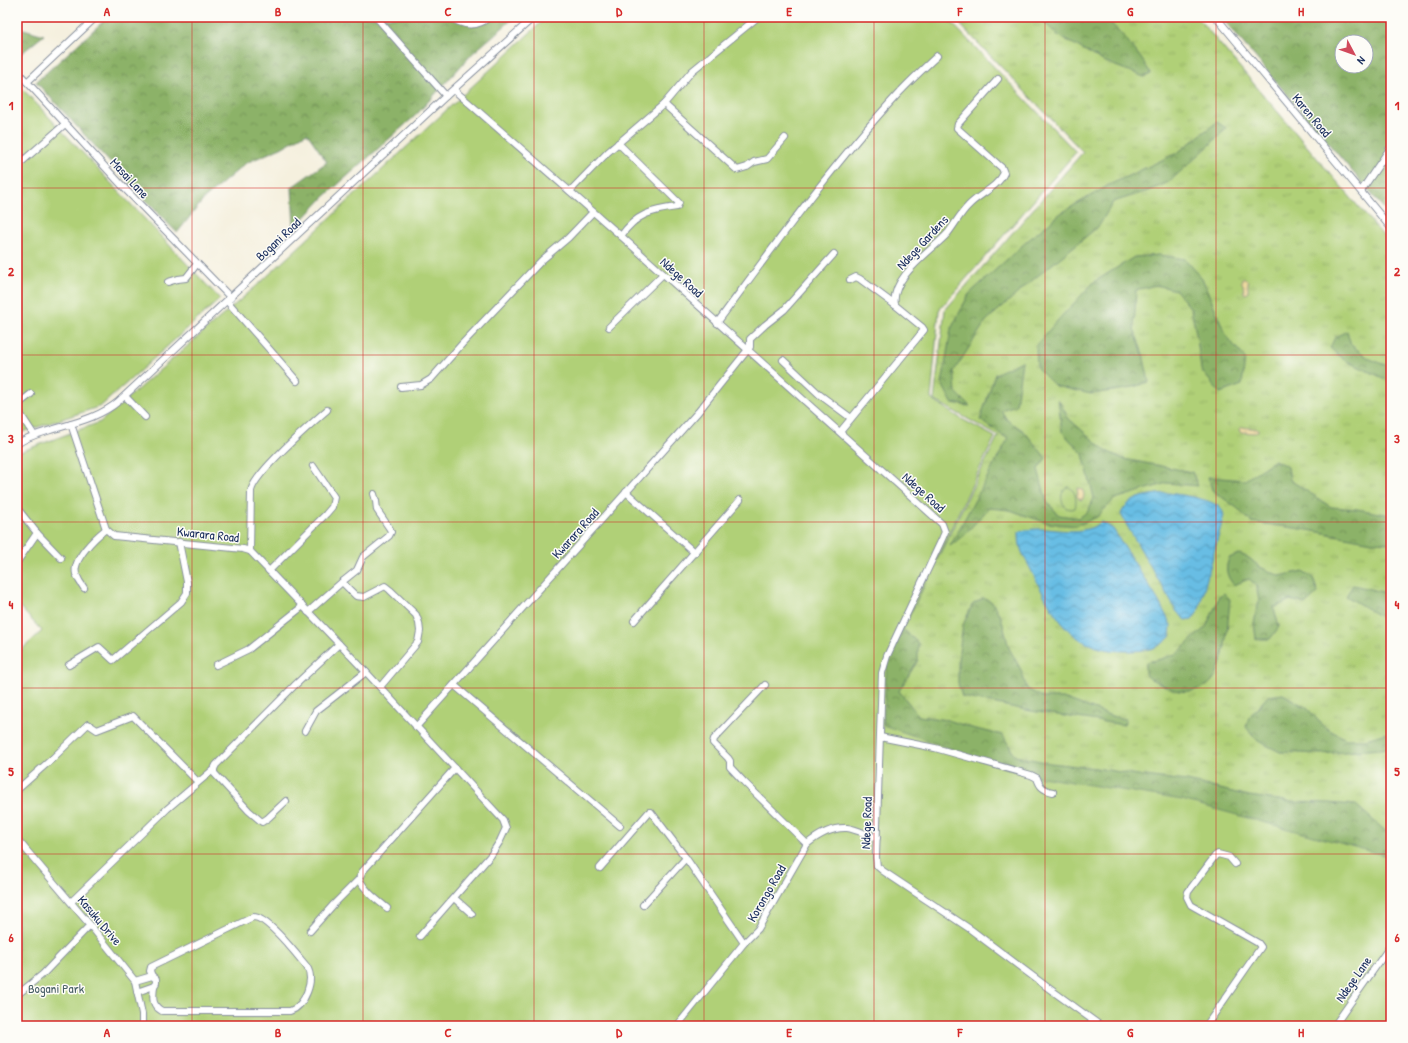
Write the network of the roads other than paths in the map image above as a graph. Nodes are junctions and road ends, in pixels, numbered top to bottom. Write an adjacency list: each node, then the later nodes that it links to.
1 (96, 17): 11 (street)
2 (376, 17): 13 (street)
3 (450, 17): 4 (street)
4 (489, 17)
5 (534, 17): 12 (street, Bogani Road)
6 (758, 17): 14 (street)
7 (1216, 17): 21 (street, Karen Road)
8 (936, 56): 32 (street)
9 (17, 71): 11 (street, Masai Lane)
10 (998, 79): 31 (street, Ndege Gardens)
11 (27, 82): 15 (street, Masai Lane)
12 (454, 90): 13 (street, Bogani Road); 20 (street, Ndege Road)
13 (446, 96): 30 (street, Bogani Road)
14 (664, 104): 16 (street); 17 (street)
15 (65, 124): 19 (street); 26 (street, Masai Lane)
16 (785, 138)
17 (618, 143): 20 (street); 24 (street)
18 (1391, 147): 21 (street)
19 (18, 165)
20 (570, 191): 22 (street, Ndege Road)
21 (1361, 191): 23 (street, Karen Road)
22 (594, 212): 24 (street, Ndege Road); 37 (street)
23 (1391, 228)
24 (621, 236): 27 (street, Ndege Road)
25 (834, 254): 34 (street, Kwarara Road)
26 (197, 264): 29 (street); 30 (street, Masai Lane)
27 (663, 274): 32 (street, Ndege Road); 33 (street)
28 (850, 280): 31 (street)
29 (168, 282)
30 (229, 300): 36 (street, Masai Lane); 39 (street, Bogani Road)
31 (895, 305): 44 (street)
32 (717, 323): 34 (street, Ndege Road)
33 (609, 327)
34 (747, 350): 46 (street, Ndege Road); 50 (street, Kwarara Road)
35 (783, 360): 44 (street)
36 (297, 381)
37 (401, 387)
38 (30, 394): 40 (street)
39 (125, 396): 43 (street); 45 (street, Bogani Road)
40 (17, 405)
41 (17, 409): 47 (street)
42 (327, 410): 57 (street)
43 (145, 417)
44 (851, 418): 46 (street)
45 (71, 424): 47 (street, Bogani Road); 54 (street)
46 (840, 432): 76 (street, Ndege Road)
47 (34, 435): 48 (street, Bogani Road)
48 (17, 444)
49 (313, 466): 61 (street)
50 (626, 492): 58 (street); 71 (street, Kwarara Road)
51 (374, 494): 62 (street)
52 (740, 500): 58 (street)
53 (17, 508): 55 (street)
54 (106, 529): 56 (street, Kwarara Road); 63 (street)
55 (37, 533): 59 (street); 60 (street)
56 (179, 542): 57 (street, Kwarara Road); 68 (street)
57 (250, 551): 61 (street, Kwarara Road)
58 (695, 553): 66 (street)
59 (61, 558)
60 (17, 562)
61 (269, 571): 64 (street, Kwarara Road)
62 (342, 582): 65 (street); 73 (street)
63 (84, 588)
64 (303, 606): 65 (street, Kwarara Road); 69 (street)
65 (308, 612): 67 (street, Kwarara Road)
66 (634, 621)
67 (339, 644): 70 (street, Kwarara Road); 78 (street)
68 (68, 665)
69 (216, 665)
70 (366, 672): 73 (street, Kwarara Road); 75 (street)
71 (454, 684): 74 (street, Kwarara Road); 83 (street)
72 (765, 685): 86 (street)
73 (380, 688): 74 (street, Kwarara Road)
74 (416, 727): 77 (street, Kwarara Road)
75 (305, 731)
76 (880, 737): 81 (street); 84 (street, Ndege Road)
77 (454, 768): 90 (street); 91 (street, Kwarara Road)
78 (214, 769): 79 (street); 82 (street)
79 (198, 782): 80 (street); 92 (street)
80 (17, 790)
81 (1053, 792)
82 (286, 801)
83 (620, 826)
84 (877, 838): 86 (street, Korongo Road); 108 (street, Ndege Road)
85 (17, 839): 92 (street, Kasuku Drive)
86 (807, 844): 99 (street, Korongo Road)
87 (686, 858): 89 (street); 93 (street); 99 (street)
88 (1235, 864): 109 (street)
89 (600, 868)
90 (359, 879): 94 (street); 97 (street)
91 (454, 898): 95 (street); 98 (street)
92 (71, 902): 96 (street, Kasuku Drive)
93 (643, 904)
94 (387, 908)
95 (472, 914)
96 (90, 925): 102 (street, Kasuku Drive); 105 (street)
97 (310, 930)
98 (420, 936)
99 (744, 943): 107 (street, Korongo Road)
100 (1391, 945): 110 (street, Ndege Lane)
101 (152, 976): 102 (street); 103 (street); 103 (street)
102 (135, 981): 104 (street, Kasuku Drive)
103 (154, 986): 104 (street)
104 (138, 992): 106 (street, Kasuku Drive)
105 (17, 995)
106 (142, 1026)
107 (677, 1026)
108 (1101, 1026)
109 (1206, 1026)
110 (1334, 1026)

